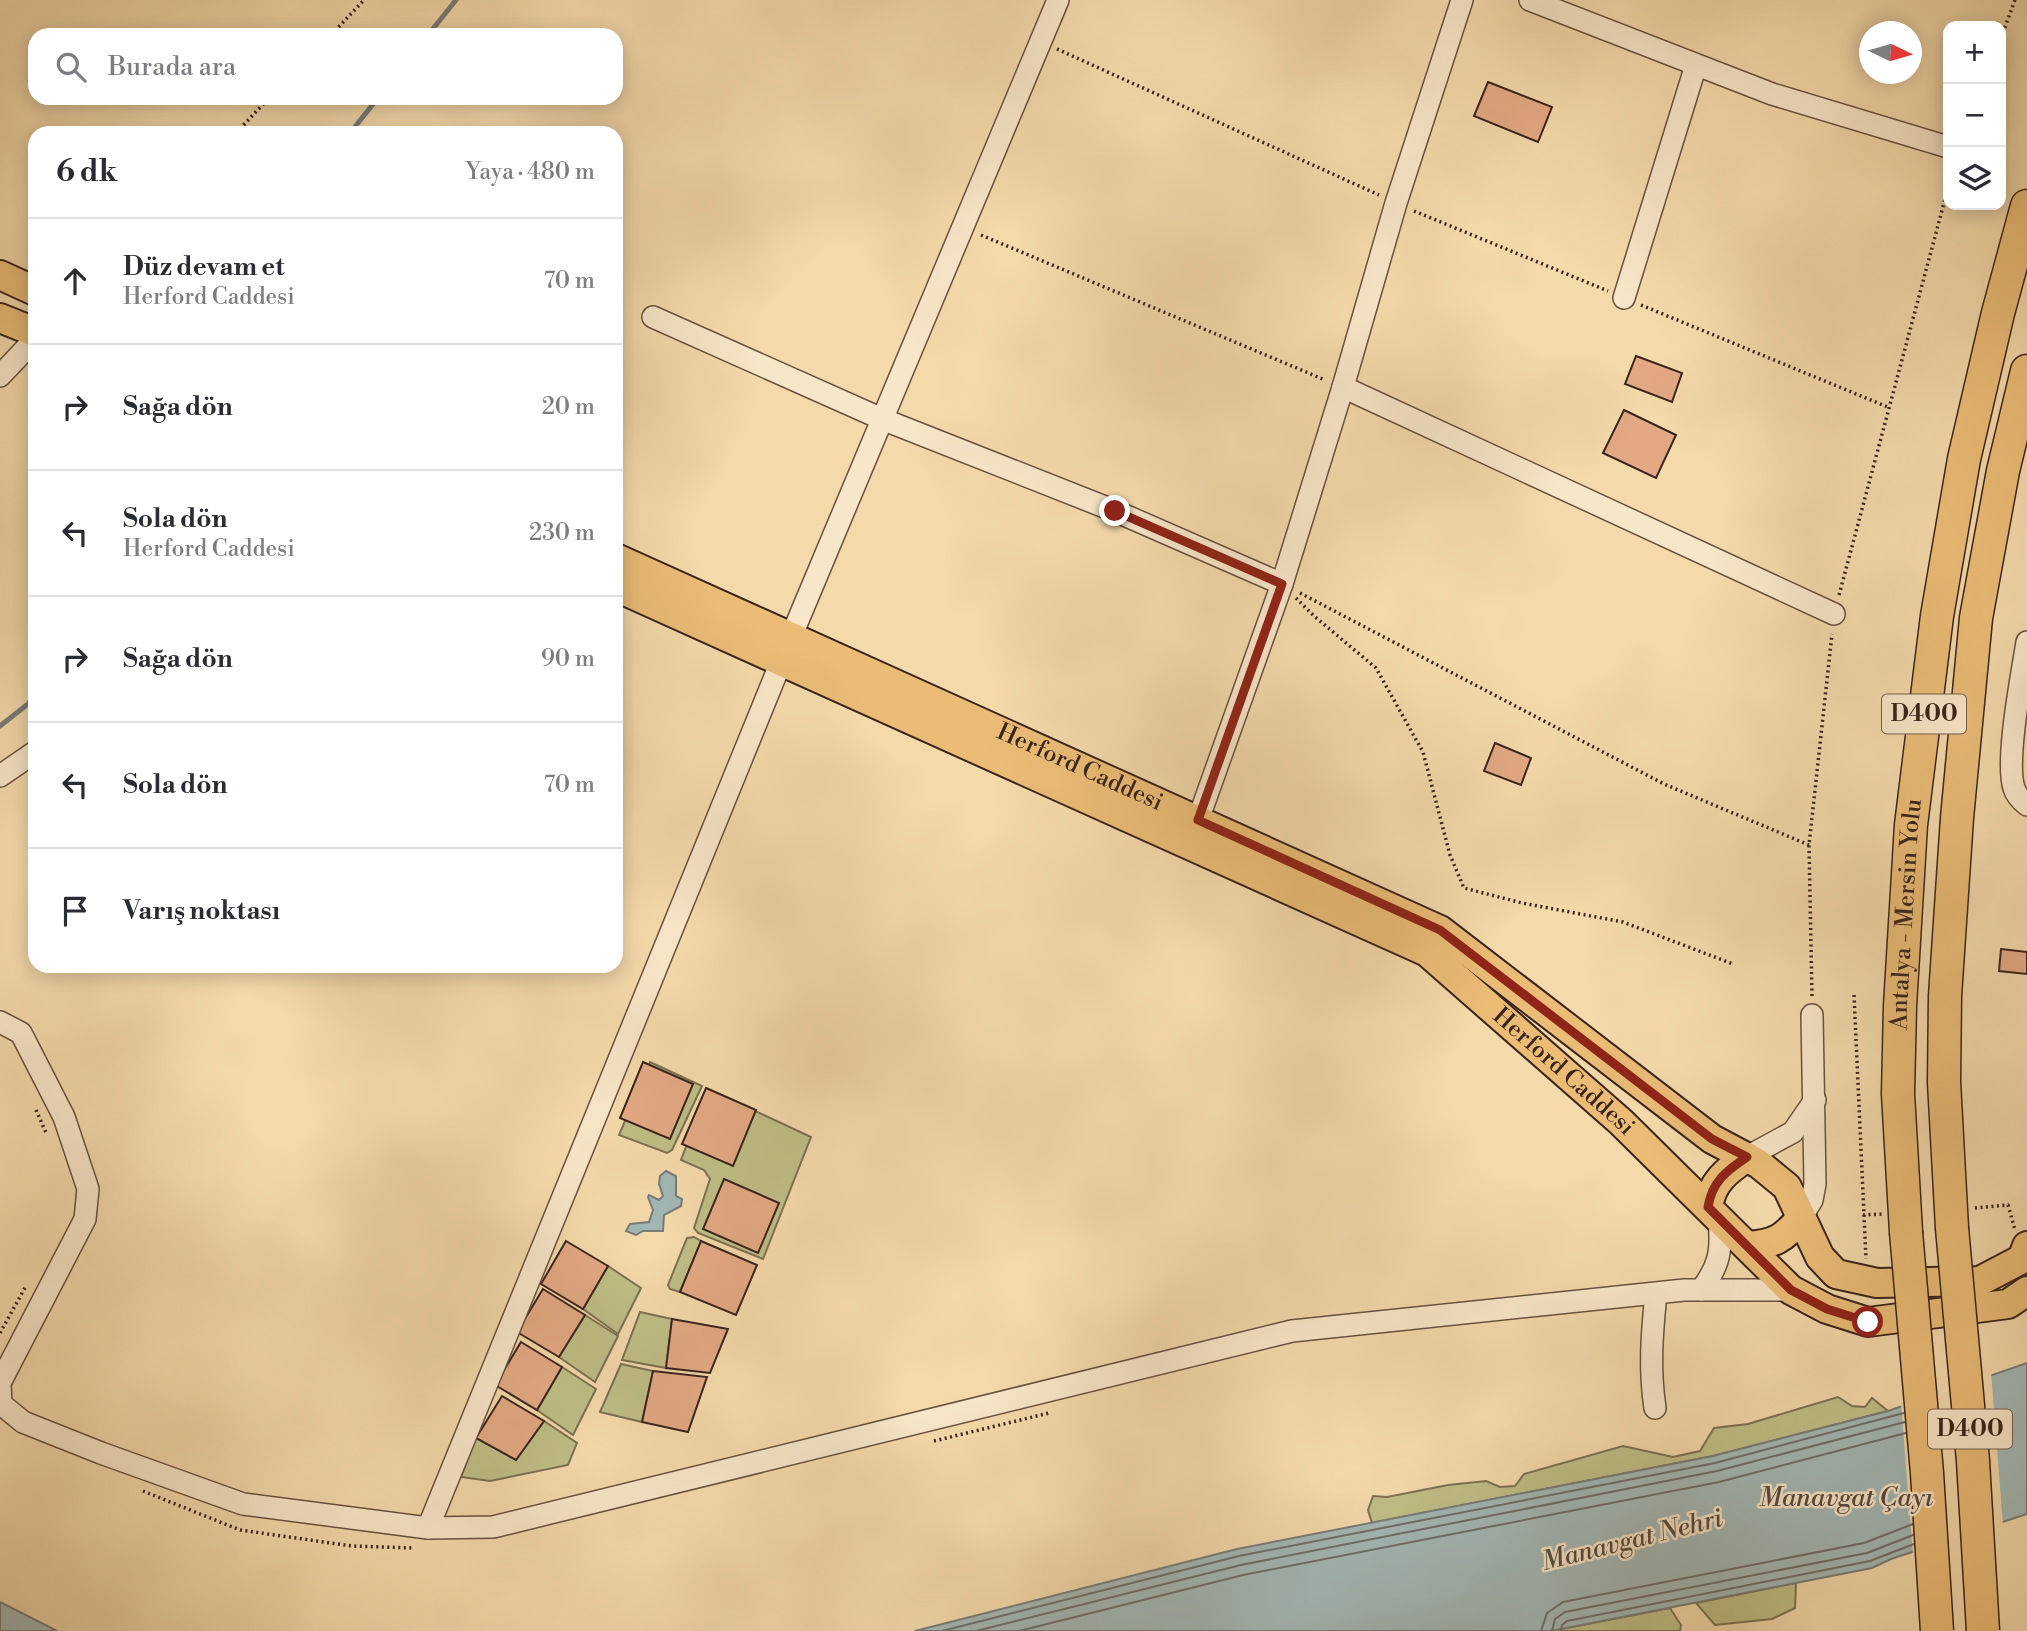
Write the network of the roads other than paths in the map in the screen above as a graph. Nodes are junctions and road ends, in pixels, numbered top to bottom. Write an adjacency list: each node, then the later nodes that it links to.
1 (1058, 0): 17 (street)
2 (1462, 0): 16 (street)
3 (1530, 0): 4 (street)
4 (1696, 65): 5 (street); 9 (street)
5 (1943, 145)
6 (2027, 206): 43 (highway, Antalya - Mersin Yolu / D400, bridge)
7 (0, 275): 8 (main road)
8 (28, 288)
9 (1624, 298)
10 (653, 317): 17 (street)
11 (0, 318): 12 (main road)
12 (28, 329)
13 (28, 346): 15 (street)
14 (2027, 371): 18 (highway, Antalya - Mersin Yolu / D400)
15 (0, 376)
16 (1343, 387): 20 (street); 22 (street)
17 (882, 419): 20 (street); 24 (street)
18 (2021, 422): 44 (highway, Antalya - Mersin Yolu / D400, bridge)
19 (623, 562): 24 (main road, Herford Caddesi)
20 (1282, 584): 28 (street)
21 (623, 590): 24 (main road, Herford Caddesi)
22 (1834, 614)
23 (2027, 642): 27 (street)
24 (786, 649): 28 (main road, Herford Caddesi); 33 (main road, Herford Caddesi); 42 (street)
25 (28, 757): 26 (street)
26 (0, 776)
27 (2027, 805)
28 (1198, 820): 32 (main road, Herford Caddesi)
29 (1812, 1015): 31 (street)
30 (0, 1022): 42 (street)
31 (1815, 1100): 32 (street); 34 (street)
32 (1747, 1157): 33 (main road); 34 (main road, Herford Caddesi)
33 (1713, 1213): 35 (main road, Herford Caddesi); 37 (street)
34 (1801, 1218): 35 (main road); 36 (main road, Herford Caddesi)
35 (1747, 1246): 38 (main road, Herford Caddesi)
36 (2025, 1253)
37 (1701, 1290): 38 (street); 40 (street)
38 (1791, 1290): 39 (main road, Herford Caddesi)
39 (2027, 1291)
40 (1656, 1294): 41 (street); 42 (street)
41 (1655, 1408)
42 (428, 1528)
43 (1937, 1631)
44 (1983, 1631)

